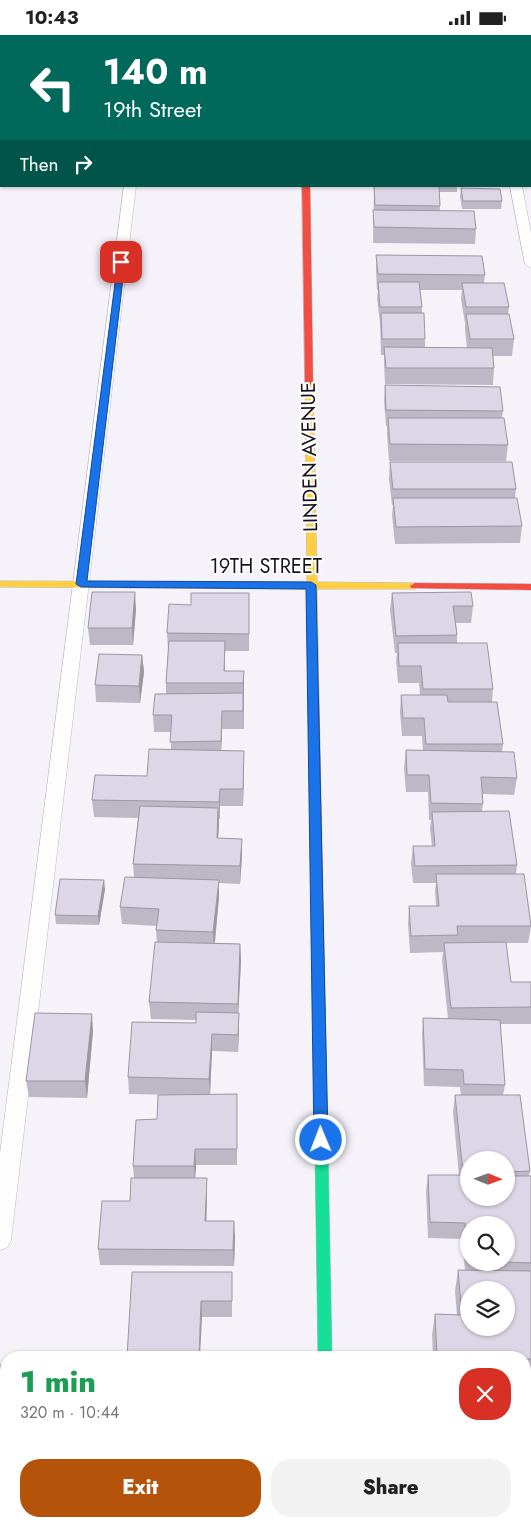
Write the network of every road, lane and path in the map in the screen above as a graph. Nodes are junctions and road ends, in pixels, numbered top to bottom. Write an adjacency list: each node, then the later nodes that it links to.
1 (130, 187): 6 (lane)
2 (306, 187): 7 (street, LINDEN AVENUE)
3 (516, 187): 4 (lane)
4 (531, 264)
5 (0, 584): 6 (street, 19TH STREET)
6 (81, 584): 7 (street, 19TH STREET); 9 (lane)
7 (311, 585): 8 (street, 19TH STREET); 10 (street, LINDEN AVENUE)
8 (531, 587)
9 (0, 1239)
10 (324, 1351)

